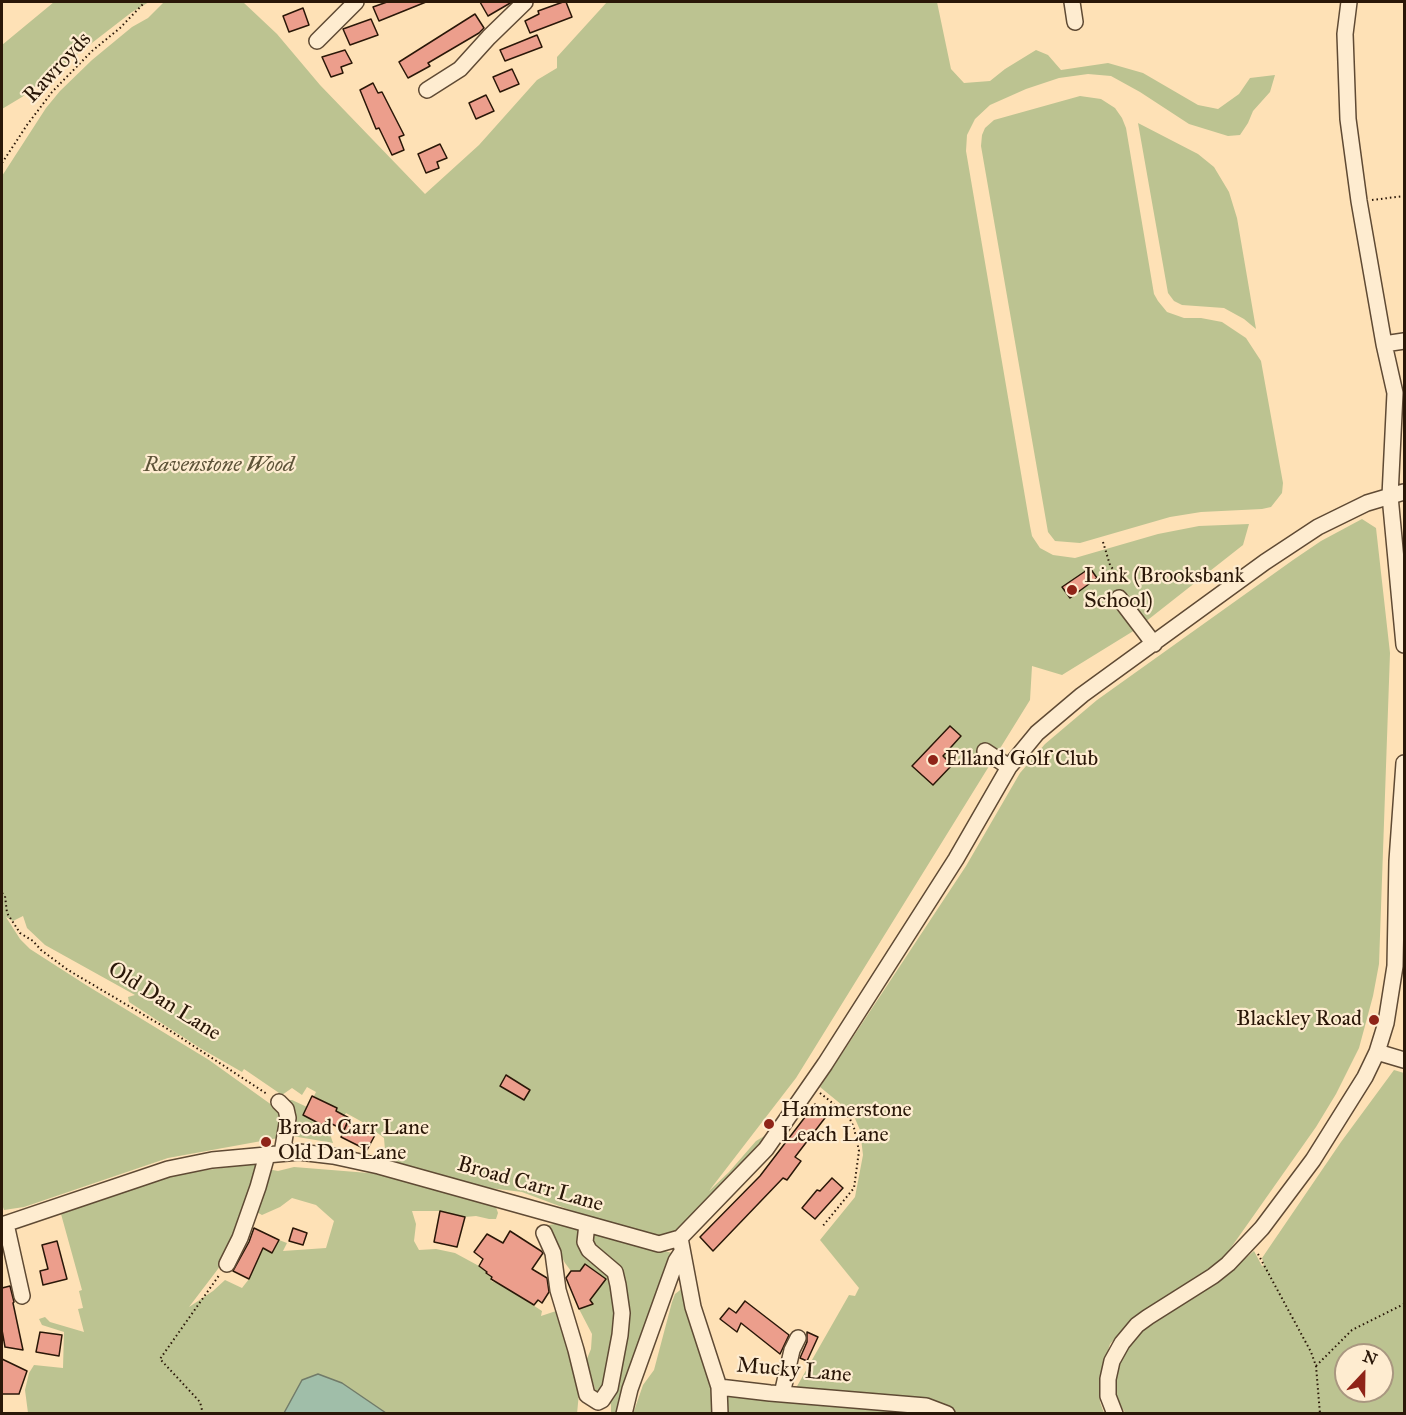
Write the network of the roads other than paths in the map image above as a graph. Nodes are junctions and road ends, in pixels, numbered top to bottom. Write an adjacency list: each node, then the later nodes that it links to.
1 (356, 2): 6 (street)
2 (525, 2): 7 (street)
3 (1072, 2): 5 (street)
4 (1349, 2): 9 (street)
5 (1075, 22)
6 (316, 41)
7 (427, 90)
8 (1404, 341): 9 (street)
9 (1384, 344): 10 (street)
10 (1397, 494): 12 (street); 13 (street)
11 (1119, 598): 12 (street)
12 (1154, 644): 16 (street)
13 (1404, 645)
14 (985, 751): 16 (street)
15 (1404, 763): 17 (street)
16 (1009, 767): 24 (street)
17 (1377, 1052): 18 (street); 33 (street)
18 (1404, 1060)
19 (279, 1102): 20 (street)
20 (275, 1154): 21 (street, Broad Carr Lane); 22 (street, Broad Carr Lane); 25 (street)
21 (4, 1224): 26 (street)
22 (587, 1224): 23 (street); 24 (street, Broad Carr Lane)
23 (544, 1233)
24 (681, 1245): 28 (street, Mucky Lane); 30 (street)
25 (227, 1264)
26 (22, 1296)
27 (798, 1338): 29 (street)
28 (719, 1387): 29 (street, Mucky Lane); 31 (street)
29 (782, 1394): 32 (street, Mucky Lane)
30 (624, 1413)
31 (720, 1413)
32 (947, 1413)
33 (1114, 1413)

